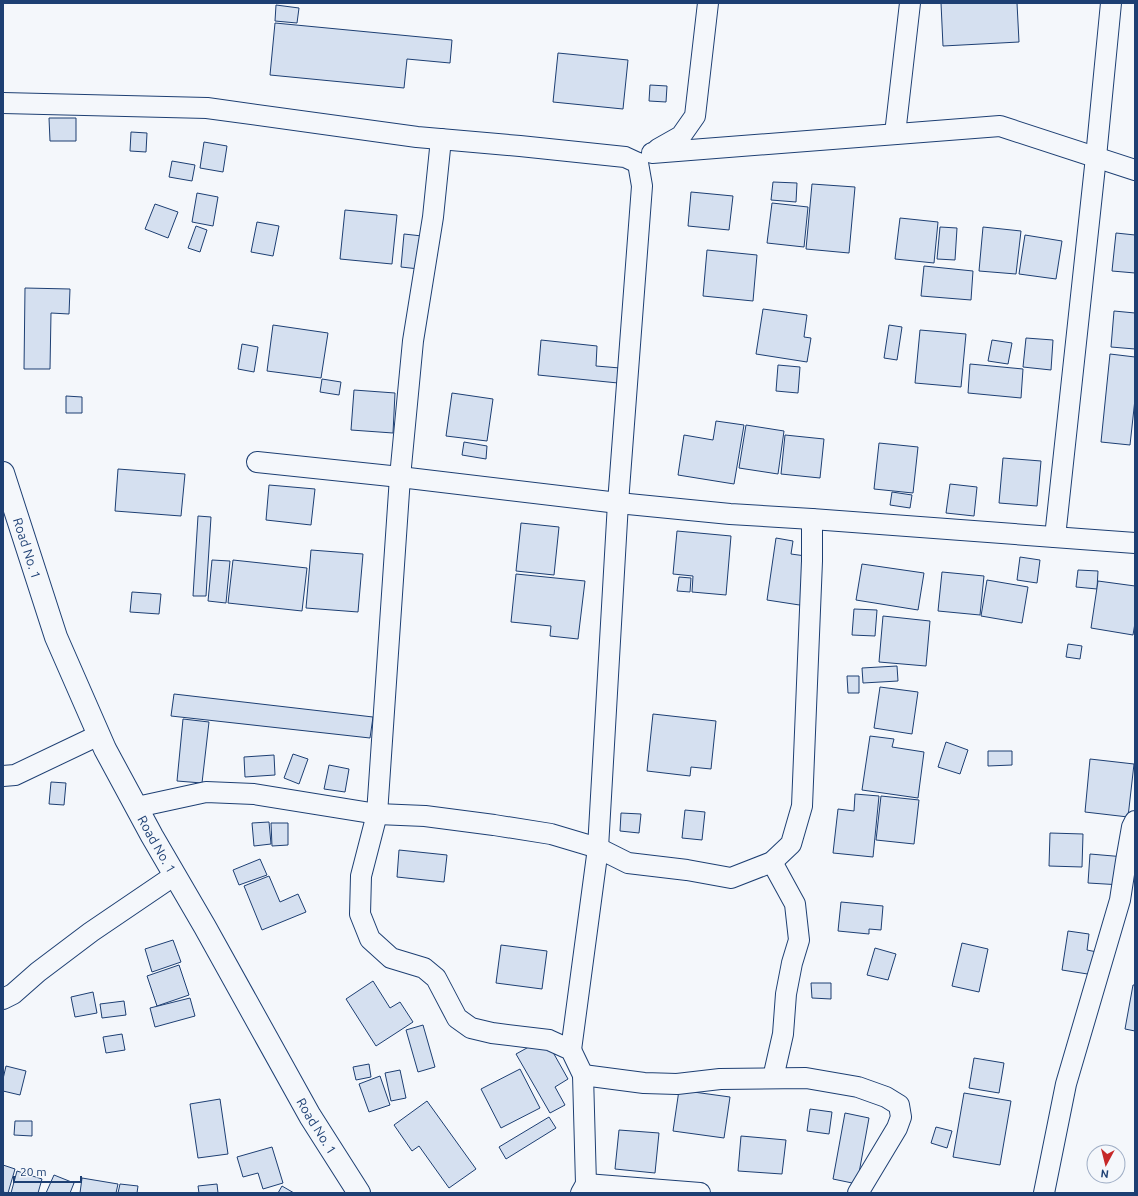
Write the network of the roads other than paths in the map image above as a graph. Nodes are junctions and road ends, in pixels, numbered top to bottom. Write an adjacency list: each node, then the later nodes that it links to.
1 (708, 3): 8 (street)
2 (910, 3): 5 (street)
3 (1111, 3): 7 (street)
4 (3, 103): 6 (street)
5 (895, 134): 7 (street); 8 (street)
6 (441, 139): 8 (street); 12 (street)
7 (1096, 157): 9 (street); 15 (street)
8 (645, 158): 13 (street)
9 (1135, 170)
10 (257, 462): 12 (street)
11 (3, 473): 17 (highway, Road No. 1)
12 (400, 476): 13 (street); 20 (street)
13 (618, 503): 14 (street); 22 (street)
14 (812, 519): 15 (street); 23 (street)
15 (1055, 537): 16 (street)
16 (1135, 543)
17 (99, 735): 18 (street); 19 (highway, Road No. 1)
18 (3, 776)
19 (137, 807): 20 (street); 24 (highway, Road No. 1)
20 (377, 814): 22 (street); 26 (street)
21 (1135, 821): 33 (street)
22 (598, 848): 23 (street); 26 (street)
23 (772, 862): 28 (street)
24 (175, 875): 25 (street); 30 (highway, Road No. 1)
25 (3, 999)
26 (571, 1050): 27 (street)
27 (583, 1075): 28 (street); 29 (street)
28 (773, 1078): 32 (street)
29 (583, 1188): 31 (street)
30 (359, 1193)
31 (700, 1193)
32 (858, 1193)
33 (1044, 1193)

